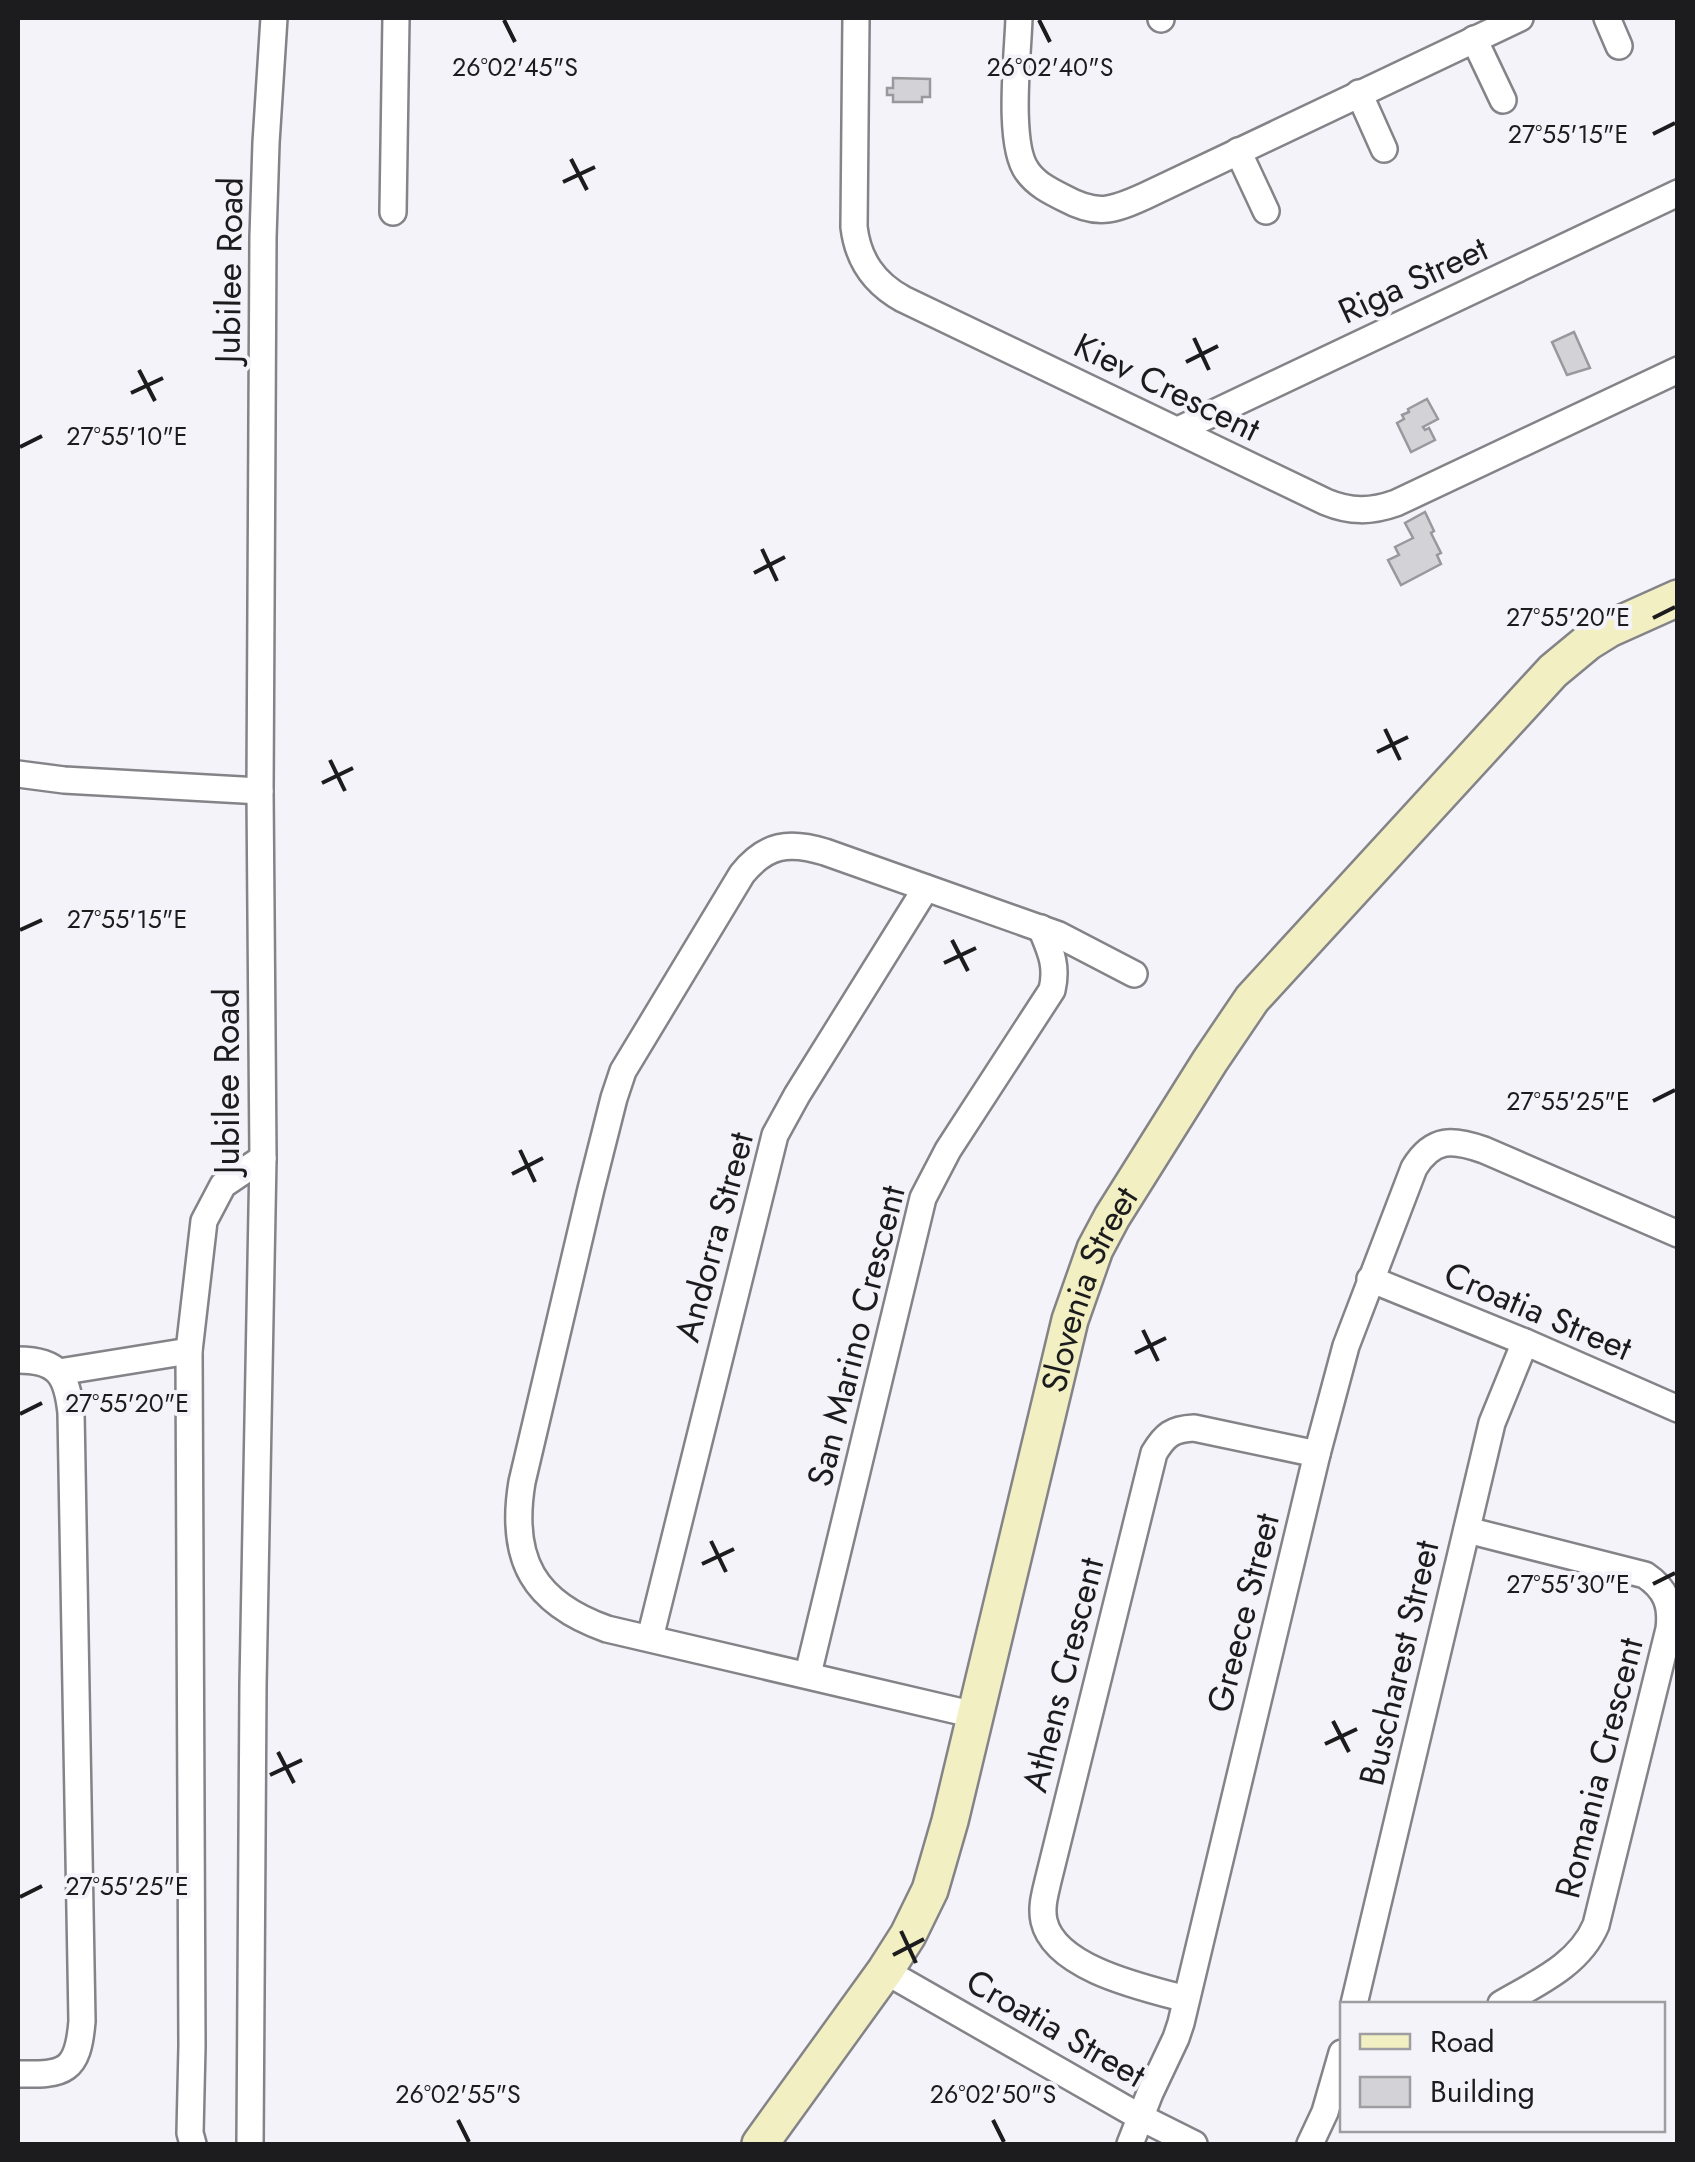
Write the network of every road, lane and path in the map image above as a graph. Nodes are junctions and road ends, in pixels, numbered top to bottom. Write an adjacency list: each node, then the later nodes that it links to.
1 (274, 18): 20 (street, Jubilee Road)
2 (396, 18): 15 (street)
3 (856, 18): 17 (street, Kiev Crescent)
4 (1018, 18): 12 (street)
5 (1520, 18): 7 (street)
6 (1608, 18): 8 (street)
7 (1474, 39): 9 (street); 10 (street)
8 (1620, 46)
9 (1359, 93): 11 (street); 12 (street)
10 (1503, 100)
11 (1384, 149)
12 (1238, 151): 14 (street)
13 (1678, 194): 17 (street, Riga Street)
14 (1266, 211)
15 (393, 212)
16 (1678, 370): 17 (street, Kiev Crescent)
17 (1178, 430)
18 (1678, 598): 36 (street, Slovenia Street)
19 (18, 774): 20 (street)
20 (260, 791): 24 (street, Jubilee Road)
21 (926, 888): 22 (street); 34 (street, Andorra Street); 34 (street)
22 (1041, 928): 23 (street); 35 (street, San Marino Crescent)
23 (1134, 974)
24 (263, 1158): 28 (street); 45 (street, Jubilee Road)
25 (1678, 1234): 26 (street, Greece Street)
26 (1370, 1280): 27 (street, Croatia Street); 32 (street, Greece Street)
27 (1524, 1342): 31 (street, Croatia Street); 33 (street, Buscharest Street)
28 (189, 1351): 30 (street); 44 (street)
29 (18, 1360): 30 (street)
30 (59, 1372): 42 (street)
31 (1678, 1409)
32 (1317, 1454): 38 (street, Greece Street); 38 (street, Athens Crescent)
33 (1466, 1530): 39 (street, Buscharest Street); 40 (street, Romania Crescent)
34 (650, 1638): 35 (street)
35 (808, 1674): 36 (street)
36 (976, 1715): 37 (street, Slovenia Street)
37 (885, 1971): 43 (street, Croatia Street); 46 (street, Slovenia Street)
38 (1186, 1999): 43 (street, Greece Street)
39 (1354, 2002)
40 (1504, 2002)
41 (1340, 2060): 49 (street)
42 (18, 2074)
43 (1140, 2117): 47 (street, Greece Street); 48 (street, Croatia Street)
44 (193, 2144)
45 (250, 2144)
46 (760, 2144)
47 (1130, 2144)
48 (1194, 2144)
49 (1310, 2144)

